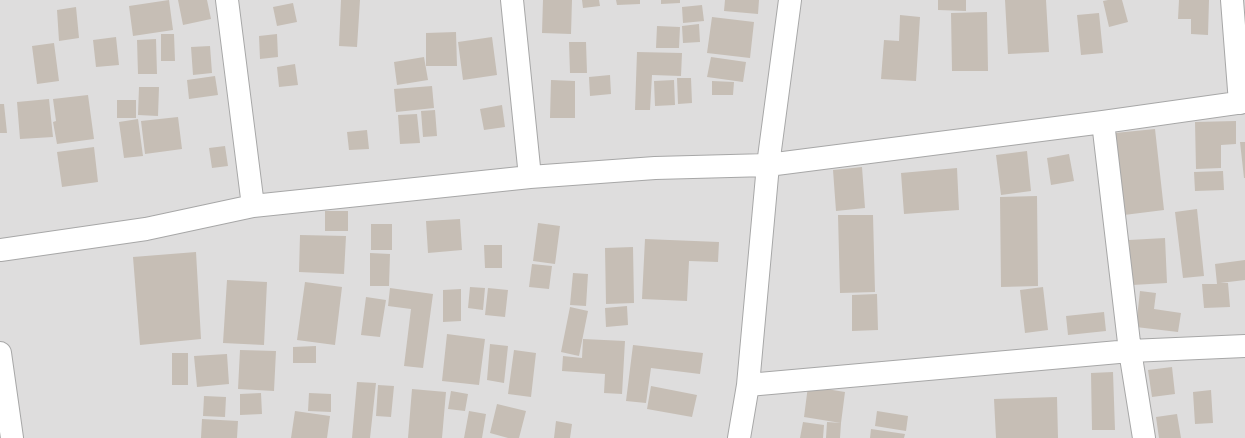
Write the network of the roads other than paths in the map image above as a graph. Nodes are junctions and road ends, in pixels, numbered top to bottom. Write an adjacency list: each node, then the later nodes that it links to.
1 (228, 0): 9 (street)
2 (512, 0): 8 (street)
3 (790, 0): 7 (street)
4 (1232, 0): 5 (street)
5 (1243, 102): 6 (street)
6 (1103, 122): 7 (street); 12 (street)
7 (768, 165): 8 (street); 14 (street)
8 (530, 177): 9 (street)
9 (253, 206): 10 (street)
10 (0, 250)
11 (1245, 346): 12 (street)
12 (1130, 351): 14 (street); 17 (street)
13 (0, 353): 15 (street)
14 (748, 385): 16 (street)
15 (12, 438)
16 (739, 438)
17 (1144, 438)

